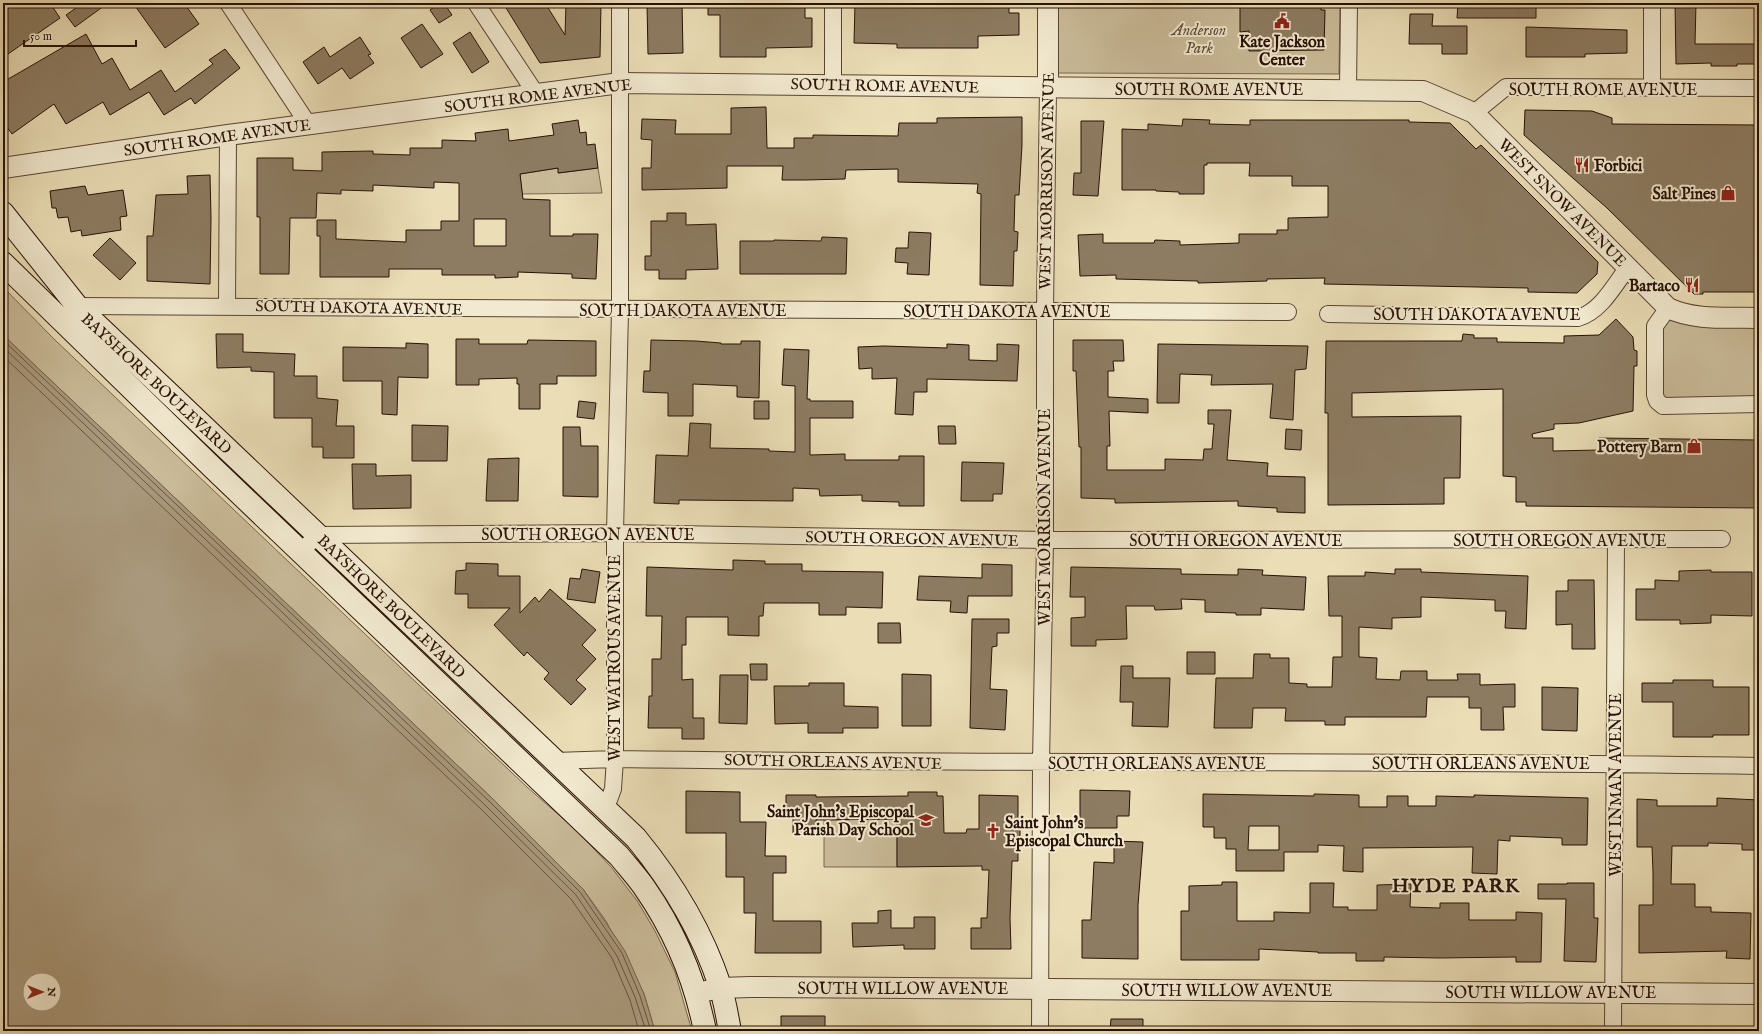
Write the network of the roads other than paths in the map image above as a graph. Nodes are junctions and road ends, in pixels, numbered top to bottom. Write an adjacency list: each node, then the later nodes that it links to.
1 (228, 3): 16 (street)
2 (476, 3): 14 (street)
3 (620, 3): 8 (street, WEST WATROUS AVENUE)
4 (833, 3): 9 (street)
5 (1048, 3): 10 (street, WEST MORRISON AVENUE)
6 (1348, 3): 13 (street)
7 (1652, 3): 11 (street)
8 (620, 83): 9 (street, SOUTH ROME AVENUE); 14 (street, SOUTH ROME AVENUE); 25 (street, WEST WATROUS AVENUE)
9 (833, 84): 10 (street, SOUTH ROME AVENUE)
10 (1048, 87): 13 (street, SOUTH ROME AVENUE); 26 (street, WEST MORRISON AVENUE)
11 (1652, 88): 12 (street, SOUTH ROME AVENUE); 15 (street, SOUTH ROME AVENUE)
12 (1759, 88)
13 (1348, 90): 15 (street, SOUTH ROME AVENUE)
14 (536, 94): 16 (street, SOUTH ROME AVENUE)
15 (1474, 113): 21 (street, WEST SNOW AVENUE)
16 (308, 124): 17 (street, SOUTH ROME AVENUE)
17 (228, 135): 18 (street, SOUTH ROME AVENUE); 23 (street)
18 (3, 168)
19 (3, 213): 22 (main road, BAYSHORE BOULEVARD)
20 (3, 263): 36 (main road, BAYSHORE BOULEVARD)
21 (1628, 267): 24 (street, WEST SNOW AVENUE); 28 (street, SOUTH DAKOTA AVENUE)
22 (77, 306): 23 (street, SOUTH DAKOTA AVENUE); 32 (main road, BAYSHORE BOULEVARD)
23 (227, 306): 25 (street, SOUTH DAKOTA AVENUE)
24 (1668, 308): 29 (street); 30 (street)
25 (620, 310): 26 (street, SOUTH DAKOTA AVENUE); 31 (street, WEST WATROUS AVENUE)
26 (1045, 310): 27 (street, SOUTH DAKOTA AVENUE); 34 (street, WEST MORRISON AVENUE)
27 (1288, 312)
28 (1328, 314)
29 (1759, 318)
30 (1759, 404)
31 (615, 533): 32 (street, SOUTH OREGON AVENUE); 34 (street, SOUTH OREGON AVENUE); 37 (street, WEST WATROUS AVENUE)
32 (318, 535): 36 (street); 38 (main road, BAYSHORE BOULEVARD)
33 (1722, 539): 35 (street, SOUTH OREGON AVENUE)
34 (1045, 540): 35 (street, SOUTH OREGON AVENUE); 39 (street, WEST MORRISON AVENUE)
35 (1616, 540): 40 (street, WEST INMAN AVENUE)
36 (300, 552): 45 (main road, BAYSHORE BOULEVARD)
37 (615, 759): 38 (street, SOUTH ORLEANS AVENUE); 39 (street, SOUTH ORLEANS AVENUE); 42 (street, WEST WATROUS AVENUE)
38 (555, 761): 42 (main road, BAYSHORE BOULEVARD)
39 (1040, 763): 40 (street, SOUTH ORLEANS AVENUE); 44 (street, WEST MORRISON AVENUE)
40 (1615, 764): 41 (street, SOUTH ORLEANS AVENUE); 46 (street, WEST INMAN AVENUE)
41 (1759, 766)
42 (606, 808): 43 (main road, BAYSHORE BOULEVARD)
43 (720, 988): 44 (street, SOUTH WILLOW AVENUE); 45 (street, SOUTH WILLOW AVENUE); 49 (main road, BAYSHORE BOULEVARD)
44 (1040, 988): 46 (street, SOUTH WILLOW AVENUE); 50 (street, WEST MORRISON AVENUE)
45 (696, 993): 48 (main road, BAYSHORE BOULEVARD)
46 (1613, 993): 47 (street, SOUTH WILLOW AVENUE); 51 (street, WEST INMAN AVENUE)
47 (1759, 994)
48 (705, 1031)
49 (730, 1031)
50 (1040, 1031)
51 (1613, 1031)

